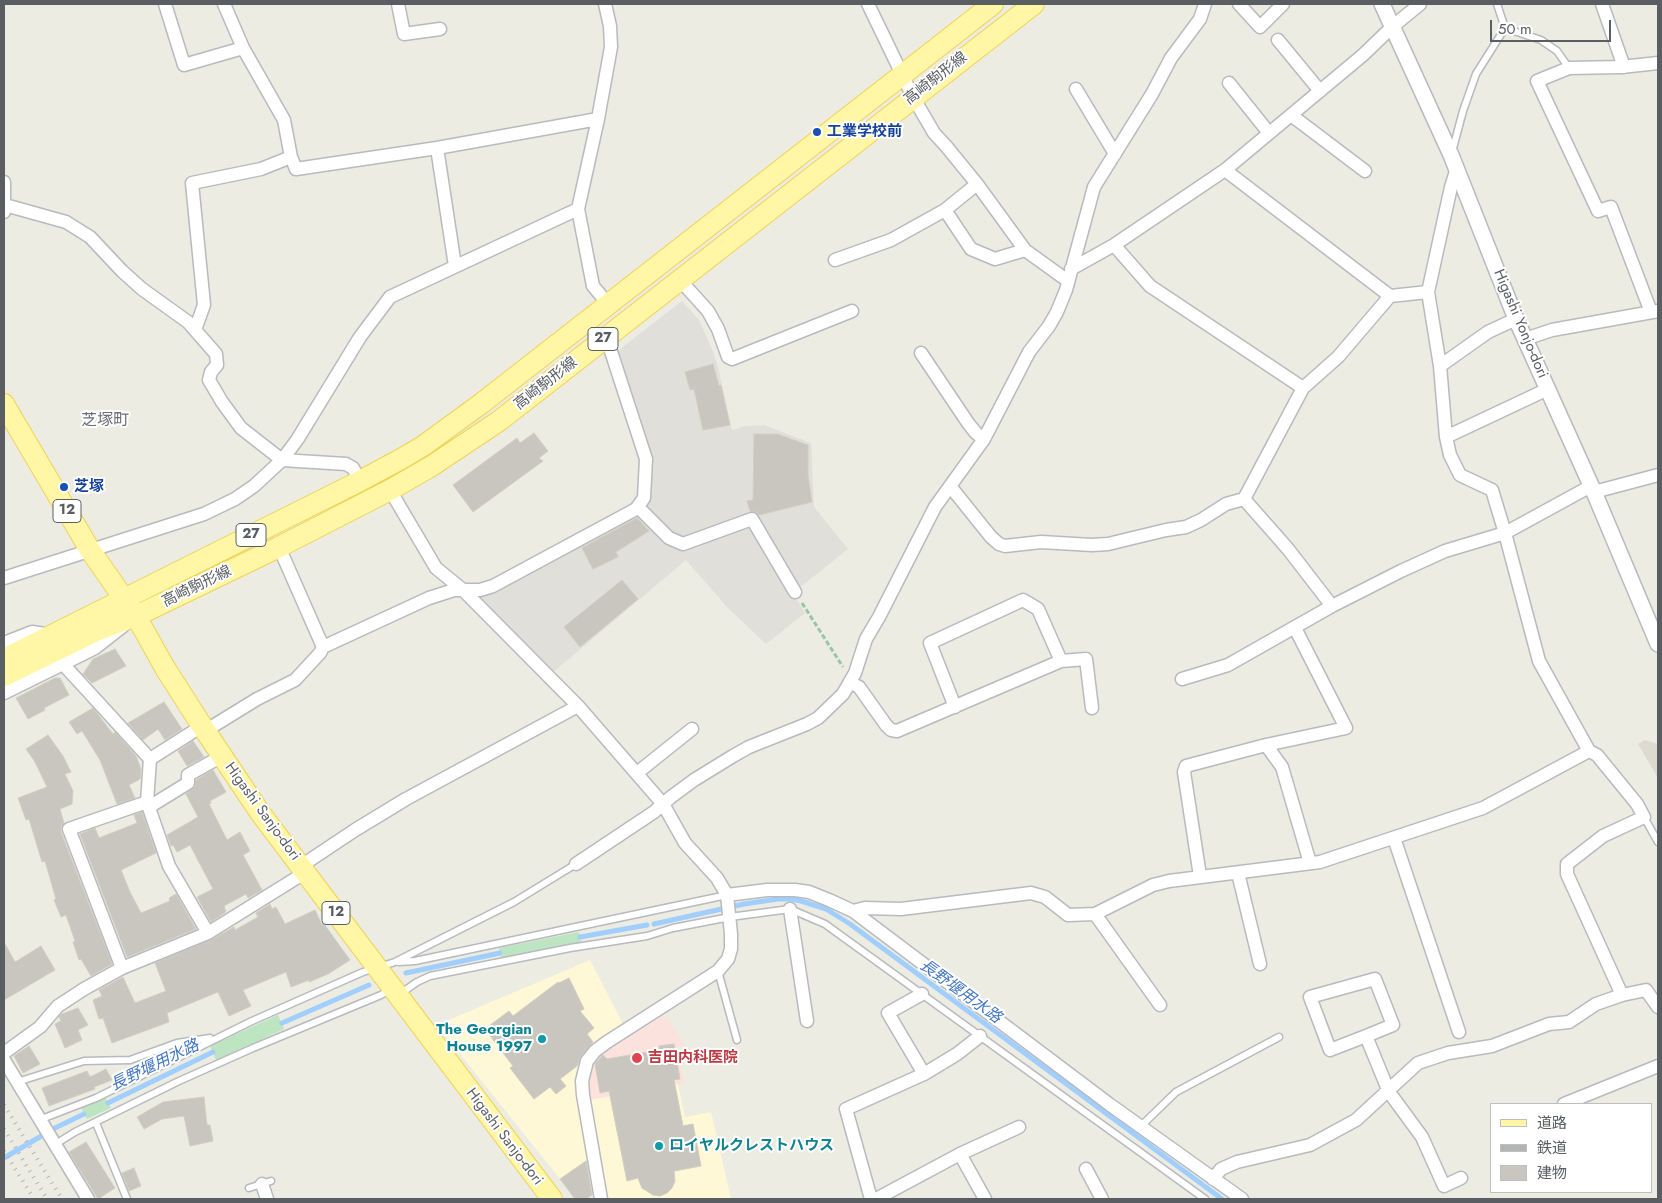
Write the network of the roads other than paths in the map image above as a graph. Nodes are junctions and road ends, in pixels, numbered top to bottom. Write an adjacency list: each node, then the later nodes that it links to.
1 (165, 4): 19 (street)
2 (224, 4): 19 (street)
3 (398, 4): 17 (street)
4 (605, 4): 29 (street)
5 (868, 4): 23 (street)
6 (993, 4): 23 (main road, 高崎駒形線 / 27)
7 (1034, 4): 27 (main road, 高崎駒形線 / 27)
8 (1205, 4): 32 (street)
9 (1239, 4): 10 (street)
10 (1283, 4)
11 (1382, 4): 15 (street, Higashi Yonjo-dori)
12 (1420, 4): 15 (street)
13 (1497, 4): 16 (lane)
14 (1602, 4): 21 (street)
15 (1392, 27): 26 (street); 33 (street, Higashi Yonjo-dori)
16 (1505, 28): 22 (lane); 33 (lane)
17 (440, 29)
18 (1278, 40): 26 (street)
19 (243, 48): 34 (street)
20 (1658, 63): 21 (street)
21 (1624, 66): 22 (street)
22 (1569, 68): 53 (street)
23 (901, 74): 27 (street); 51 (main road, 高崎駒形線 / 27)
24 (1229, 83): 30 (street)
25 (1076, 90): 32 (street)
26 (1320, 91): 28 (street)
27 (913, 97): 39 (street); 48 (main road, 高崎駒形線 / 27)
28 (1291, 115): 30 (street); 36 (street)
29 (598, 119): 31 (street); 41 (street)
30 (1269, 133): 35 (street)
31 (437, 148): 34 (street); 46 (street)
32 (1115, 154): 47 (street)
33 (1451, 155): 37 (street, Higashi Yonjo-dori)
34 (291, 157): 55 (street)
35 (1225, 170): 43 (street); 50 (street)
36 (1365, 171)
37 (1456, 171): 49 (street); 54 (street, Higashi Yonjo-dori)
38 (4, 182): 40 (street)
39 (977, 184): 42 (street); 44 (street)
40 (4, 209): 55 (street)
41 (578, 209): 46 (street); 51 (street)
42 (945, 210): 44 (street); 45 (street)
43 (1114, 245): 47 (street); 60 (street)
44 (1025, 250): 47 (street)
45 (835, 260)
46 (455, 266): 65 (street)
47 (1070, 275): 64 (street)
48 (680, 280): 52 (street); 56 (main road, 高崎駒形線 / 27)
49 (1428, 292): 50 (street); 59 (street)
50 (1390, 296): 60 (street)
51 (609, 305): 67 (main road, 高崎駒形線 / 27)
52 (852, 311)
53 (1655, 311): 57 (street)
54 (1516, 319): 57 (street, Higashi Yonjo-dori); 59 (street)
55 (195, 330): 65 (street)
56 (606, 336): 70 (main road, 高崎駒形線 / 27); 72 (street)
57 (1525, 339): 61 (street, Higashi Yonjo-dori)
58 (921, 353): 64 (street)
59 (1440, 366): 63 (street)
60 (1304, 388): 71 (street)
61 (1548, 389): 63 (street); 69 (street, Higashi Yonjo-dori)
62 (4, 404): 75 (main road, Higashi Sanjo-dori / 12)
63 (1446, 437): 73 (street)
64 (984, 439): 68 (street)
65 (282, 460): 67 (street); 75 (street)
66 (1658, 475): 69 (street)
67 (360, 481): 79 (main road, 高崎駒形線 / 27)
68 (950, 486): 71 (street); 90 (street)
69 (1593, 489): 73 (street); 84 (street, Higashi Yonjo-dori)
70 (390, 490): 74 (main road, 高崎駒形線 / 27); 77 (street)
71 (1244, 499): 80 (street)
72 (638, 507): 77 (street); 78 (street)
73 (1505, 533): 80 (street); 99 (street)
74 (279, 547): 81 (main road, 高崎駒形線 / 27); 85 (street)
75 (90, 550): 76 (street); 79 (main road, Higashi Sanjo-dori / 12)
76 (4, 578)
77 (463, 590): 85 (street); 93 (street)
78 (795, 592)
79 (124, 598): 81 (main road, Higashi Sanjo-dori / 12); 86 (main road, 高崎駒形線 / 27)
80 (1332, 606): 82 (street)
81 (136, 616): 86 (main road, 高崎駒形線 / 27); 96 (main road, Higashi Sanjo-dori / 12)
82 (1295, 628): 91 (street); 98 (street)
83 (8, 641): 86 (street)
84 (1658, 644)
85 (323, 646): 96 (street)
86 (56, 650): 87 (main road, 高崎駒形線 / 27); 89 (main road, 高崎駒形線 / 27); 92 (street); 101 (street)
87 (4, 659)
88 (1061, 661): 94 (street); 94 (street); 95 (street)
89 (4, 676)
90 (853, 678): 94 (street); 104 (street)
91 (1182, 679)
92 (4, 693)
93 (578, 706): 102 (street); 110 (street)
94 (955, 707)
95 (1092, 708)
96 (204, 728): 100 (main road, Higashi Sanjo-dori / 12); 101 (street)
97 (692, 729): 102 (street)
98 (1266, 746): 108 (street); 112 (street)
99 (1590, 751): 105 (street); 106 (street)
100 (222, 756): 103 (street); 110 (main road, Higashi Sanjo-dori / 12)
101 (150, 759): 103 (street)
102 (637, 772): 104 (street)
103 (148, 804): 117 (street); 120 (street)
104 (663, 804): 109 (street); 113 (street)
105 (1644, 817): 107 (lane); 124 (street)
106 (1394, 838): 108 (street); 128 (street)
107 (1658, 842)
108 (1310, 863): 111 (street)
109 (576, 864): 119 (lane)
110 (304, 869): 117 (street); 119 (main road, Higashi Sanjo-dori / 12)
111 (1238, 873): 112 (street); 118 (street)
112 (1200, 876): 116 (street)
113 (728, 908): 114 (lane); 115 (street); 119 (lane); 121 (street); 122 (lane)
114 (790, 910): 123 (lane); 127 (street)
115 (853, 911): 116 (street); 144 (street)
116 (1095, 914): 125 (street)
117 (208, 933): 120 (street)
118 (1260, 964)
119 (386, 965): 122 (main road, Higashi Sanjo-dori / 12); 132 (lane)
120 (122, 968): 134 (street)
121 (718, 972): 133 (lane); 156 (street)
122 (395, 992): 141 (lane); 155 (main road, Higashi Sanjo-dori / 12)
123 (922, 994): 129 (lane); 137 (street)
124 (1622, 995): 126 (street); 139 (street)
125 (1160, 1005)
126 (1658, 1007)
127 (807, 1021)
128 (1460, 1032)
129 (980, 1036): 137 (street); 161 (lane)
130 (1366, 1036): 130 (street); 139 (street)
131 (1279, 1037): 144 (lane)
132 (216, 1038): 138 (lane); 142 (lane)
133 (737, 1040)
134 (4, 1053)
135 (4, 1060): 138 (street)
136 (1658, 1066): 140 (street)
137 (924, 1074): 157 (street)
138 (16, 1082): 142 (street)
139 (1388, 1092): 148 (street); 149 (street)
140 (1566, 1103)
141 (96, 1122): 145 (lane); 153 (lane)
142 (41, 1123): 145 (street)
143 (1019, 1127): 146 (street)
144 (1140, 1127): 148 (street)
145 (53, 1143): 152 (street)
146 (960, 1154): 158 (street); 159 (street)
147 (1086, 1169): 160 (street)
148 (1213, 1178): 162 (street)
149 (1461, 1178)
150 (267, 1183): 151 (lane); 154 (street)
151 (249, 1188)
152 (88, 1199)
153 (126, 1199)
154 (266, 1199)
155 (552, 1199)
156 (601, 1199)
157 (871, 1199)
158 (876, 1199)
159 (985, 1199)
160 (1102, 1199)
161 (1205, 1199)
162 (1242, 1199)

